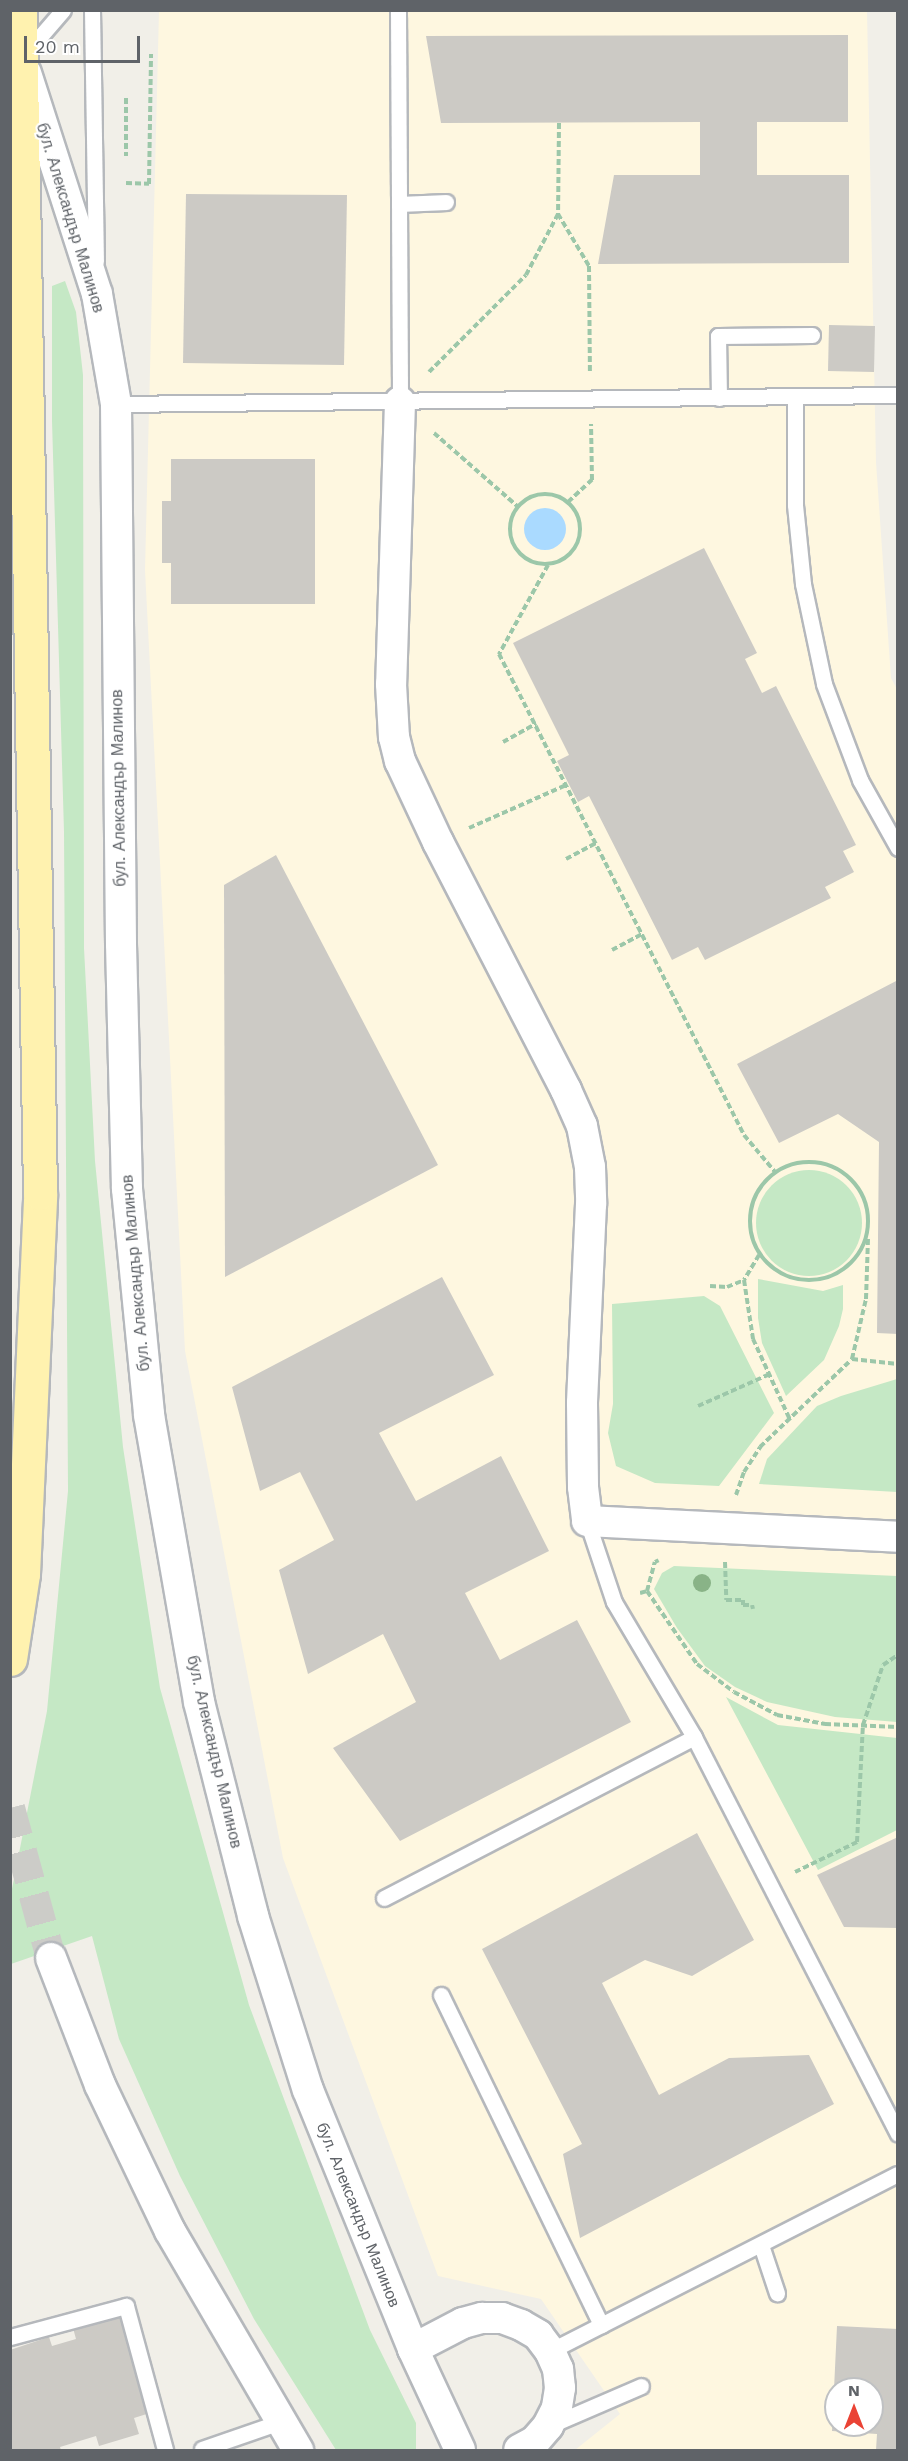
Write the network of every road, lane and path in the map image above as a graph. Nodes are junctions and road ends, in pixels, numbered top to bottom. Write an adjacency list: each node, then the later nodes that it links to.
1 (21, 10): 6 (main road, бул. Александър Малинов)
2 (63, 10): 6 (lane)
3 (92, 10): 14 (lane)
4 (398, 10): 12 (lane)
5 (151, 54): 10 (path)
6 (21, 59): 14 (street, бул. Александър Малинов); 51 (main road, бул. Александър Малинов)
7 (126, 98): 9 (path)
8 (559, 123): 13 (path)
9 (126, 156)
10 (126, 183)
11 (446, 202): 12 (lane)
12 (400, 204): 20 (lane)
13 (558, 214): 19 (path); 20 (path)
14 (97, 294): 21 (street, бул. Александър Малинов)
15 (812, 335): 18 (lane)
16 (897, 395): 17 (lane)
17 (795, 396): 18 (lane); 30 (lane)
18 (719, 398): 19 (lane)
19 (591, 400): 20 (lane); 22 (path)
20 (399, 402): 21 (lane); 23 (path); 28 (street)
21 (116, 404): 65 (street, бул. Александър Малинов)
22 (568, 502): 23 (path); 24 (path)
23 (517, 506): 24 (path)
24 (548, 565): 25 (path)
25 (536, 724): 26 (path); 27 (path)
26 (503, 742)
27 (566, 785): 28 (path); 29 (path)
28 (438, 842): 45 (street)
29 (596, 843): 31 (path); 32 (path)
30 (897, 848)
31 (566, 859)
32 (642, 934): 33 (path); 34 (path)
33 (612, 950)
34 (775, 1172): 35 (path); 36 (path)
35 (869, 1223): 36 (path); 39 (path)
36 (759, 1255): 37 (path)
37 (744, 1280): 38 (path); 41 (path)
38 (710, 1287)
39 (852, 1359): 40 (path); 43 (path)
40 (897, 1364)
41 (770, 1374): 42 (path); 43 (path)
42 (698, 1406)
43 (790, 1420): 44 (path)
44 (736, 1495)
45 (587, 1521): 46 (street); 48 (lane)
46 (897, 1537)
47 (725, 1567): 49 (path)
48 (614, 1602): 52 (path); 54 (lane)
49 (753, 1609)
50 (897, 1655): 52 (path)
51 (10, 1659)
52 (863, 1725): 53 (path); 55 (path)
53 (897, 1727)
54 (694, 1737): 55 (lane); 56 (lane)
55 (770, 1885): 59 (lane)
56 (384, 1898)
57 (51, 1958): 68 (street)
58 (441, 1995): 63 (lane)
59 (897, 2134)
60 (897, 2174): 61 (lane)
61 (761, 2246): 62 (lane); 63 (lane)
62 (777, 2293)
63 (601, 2325): 66 (lane)
64 (10, 2337): 71 (lane)
65 (413, 2349): 66 (street); 73 (street, бул. Александър Малинов)
66 (550, 2351): 69 (street)
67 (641, 2386): 69 (lane)
68 (280, 2422): 70 (lane); 72 (street)
69 (548, 2426): 74 (street)
70 (202, 2449)
71 (165, 2451)
72 (298, 2451)
73 (460, 2451)
74 (519, 2451)

